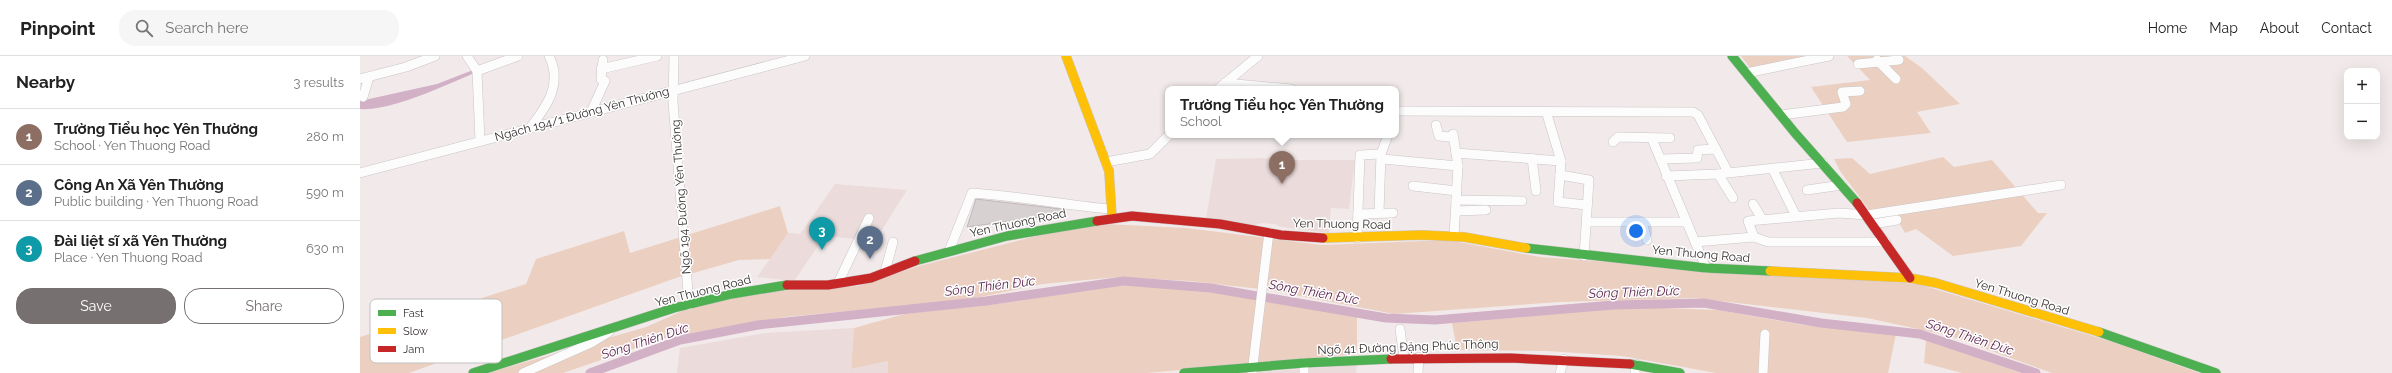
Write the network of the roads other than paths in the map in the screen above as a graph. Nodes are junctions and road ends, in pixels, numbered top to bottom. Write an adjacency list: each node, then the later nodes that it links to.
1 (435, 56): 15 (street)
2 (467, 56): 20 (street)
3 (506, 56): 20 (street)
4 (518, 56): 20 (street)
5 (549, 56): 36 (street)
6 (657, 56): 19 (street)
7 (674, 56): 28 (street, Ngõ 194 Đường Yên Thường)
8 (805, 56): 13 (street, Ngách 194/1 Đường Yên Thường)
9 (1066, 56): 49 (main road)
10 (1258, 56): 25 (street)
11 (1732, 56): 21 (main road)
12 (1829, 56): 21 (street)
13 (796, 57): 28 (street, Ngách 194/1 Đường Yên Thường)
14 (1876, 59): 17 (street); 18 (street); 24 (street)
15 (416, 60): 22 (street)
16 (603, 60): 19 (street)
17 (1899, 60)
18 (1858, 64)
19 (601, 69): 33 (street)
20 (475, 70): 41 (street)
21 (1746, 73): 34 (main road)
22 (369, 77): 23 (street); 30 (street)
23 (360, 79)
24 (1896, 79)
25 (1225, 83): 26 (street); 27 (street)
26 (1222, 86)
27 (1258, 86)
28 (674, 89): 33 (street, Ngách 194/1 Đường Yên Thường); 97 (street, Ngõ 194 Đường Yên Thường)
29 (1860, 91): 34 (street)
30 (363, 97)
31 (1399, 111): 32 (street)
32 (1546, 111): 43 (street); 48 (street)
33 (591, 112): 36 (street, Ngách 194/1 Đường Yên Thường)
34 (1785, 114): 50 (main road)
35 (1436, 125): 44 (street)
36 (530, 128): 41 (street, Ngách 194/1 Đường Yên Thường)
37 (1166, 138): 49 (street)
38 (1387, 138): 45 (street)
39 (1670, 138): 40 (street)
40 (1652, 139): 42 (street); 47 (street)
41 (480, 141): 54 (street, Ngách 194/1 Đường Yên Thường)
42 (1613, 142)
43 (1716, 149): 47 (street); 53 (street)
44 (1456, 153): 46 (street); 51 (street)
45 (1382, 157): 51 (street); 70 (street); 73 (street)
46 (1532, 158): 48 (street); 62 (street)
47 (1661, 159): 57 (street)
48 (1561, 161): 56 (street)
49 (1106, 162): 72 (main road)
50 (1823, 163): 52 (street); 59 (main road)
51 (1458, 166): 63 (street)
52 (1772, 168): 53 (street); 75 (street)
53 (1728, 172): 55 (street)
54 (360, 173)
55 (1718, 174): 57 (street); 64 (street)
56 (1560, 175): 67 (street); 67 (street)
57 (1666, 176): 81 (street)
58 (2061, 184): 74 (street)
59 (1842, 185): 61 (street); 74 (main road)
60 (1413, 186): 63 (street)
61 (1807, 190)
62 (1536, 191)
63 (1457, 195): 65 (street); 69 (street)
64 (1733, 198)
65 (1522, 201)
66 (1753, 204): 77 (street)
67 (1587, 205): 79 (street)
68 (1486, 210): 69 (street)
69 (1456, 211): 84 (street)
70 (1379, 212): 71 (street); 73 (street)
71 (1393, 213)
72 (1112, 214): 83 (main road, Yen Thuong Road); 91 (main road, Yen Thuong Road); 91 (street)
73 (1358, 214): 86 (street)
74 (1867, 214): 75 (street); 82 (main road)
75 (1796, 216): 77 (street)
76 (869, 218): 96 (street)
77 (1762, 220): 85 (street)
78 (1897, 220): 82 (street)
79 (1587, 222): 80 (street); 92 (street)
80 (1642, 222): 81 (street); 87 (street)
81 (1687, 222): 89 (street)
82 (1873, 224): 90 (main road)
83 (1269, 232): 86 (main road, Yen Thuong Road); 106 (street)
84 (1454, 236): 86 (main road, Yen Thuong Road); 92 (main road, Yen Thuong Road)
85 (1754, 237): 89 (street); 90 (street)
86 (1357, 238)
87 (1647, 240)
88 (893, 242): 94 (street)
89 (1695, 242): 93 (street)
90 (1886, 242): 95 (main road)
91 (949, 251): 94 (main road, Yen Thuong Road)
92 (1584, 256): 93 (main road, Yen Thuong Road)
93 (1706, 268): 95 (main road, Yen Thuong Road)
94 (885, 272): 96 (main road, Yen Thuong Road)
95 (1910, 278): 114 (main road, Yen Thuong Road)
96 (838, 283): 97 (main road, Yen Thuong Road)
97 (689, 305): 99 (main road, Yen Thuong Road)
98 (1400, 329): 102 (street)
99 (612, 330): 107 (street); 108 (main road, Yen Thuong Road)
100 (1765, 334): 113 (street)
101 (1419, 357): 102 (main road, Ngõ 41 Đường Đặng Phúc Thông); 103 (main road, Ngõ 41 Đường Đặng Phúc Thông); 110 (street)
102 (1404, 358): 104 (main road, Ngõ 41 Đường Đặng Phúc Thông)
103 (1564, 359): 105 (main road, Ngõ 41 Đường Đặng Phúc Thông); 111 (street)
104 (1304, 368): 106 (main road, Ngõ 41 Đường Đặng Phúc Thông)
105 (1636, 368): 112 (main road, Ngõ 41 Đường Đặng Phúc Thông)
106 (1252, 370): 109 (main road, Ngõ 41 Đường Đặng Phúc Thông)
107 (529, 372)
108 (473, 373)
109 (1184, 373)
110 (1418, 373)
111 (1560, 373)
112 (1680, 373)
113 (1763, 373)
114 (2216, 373)

